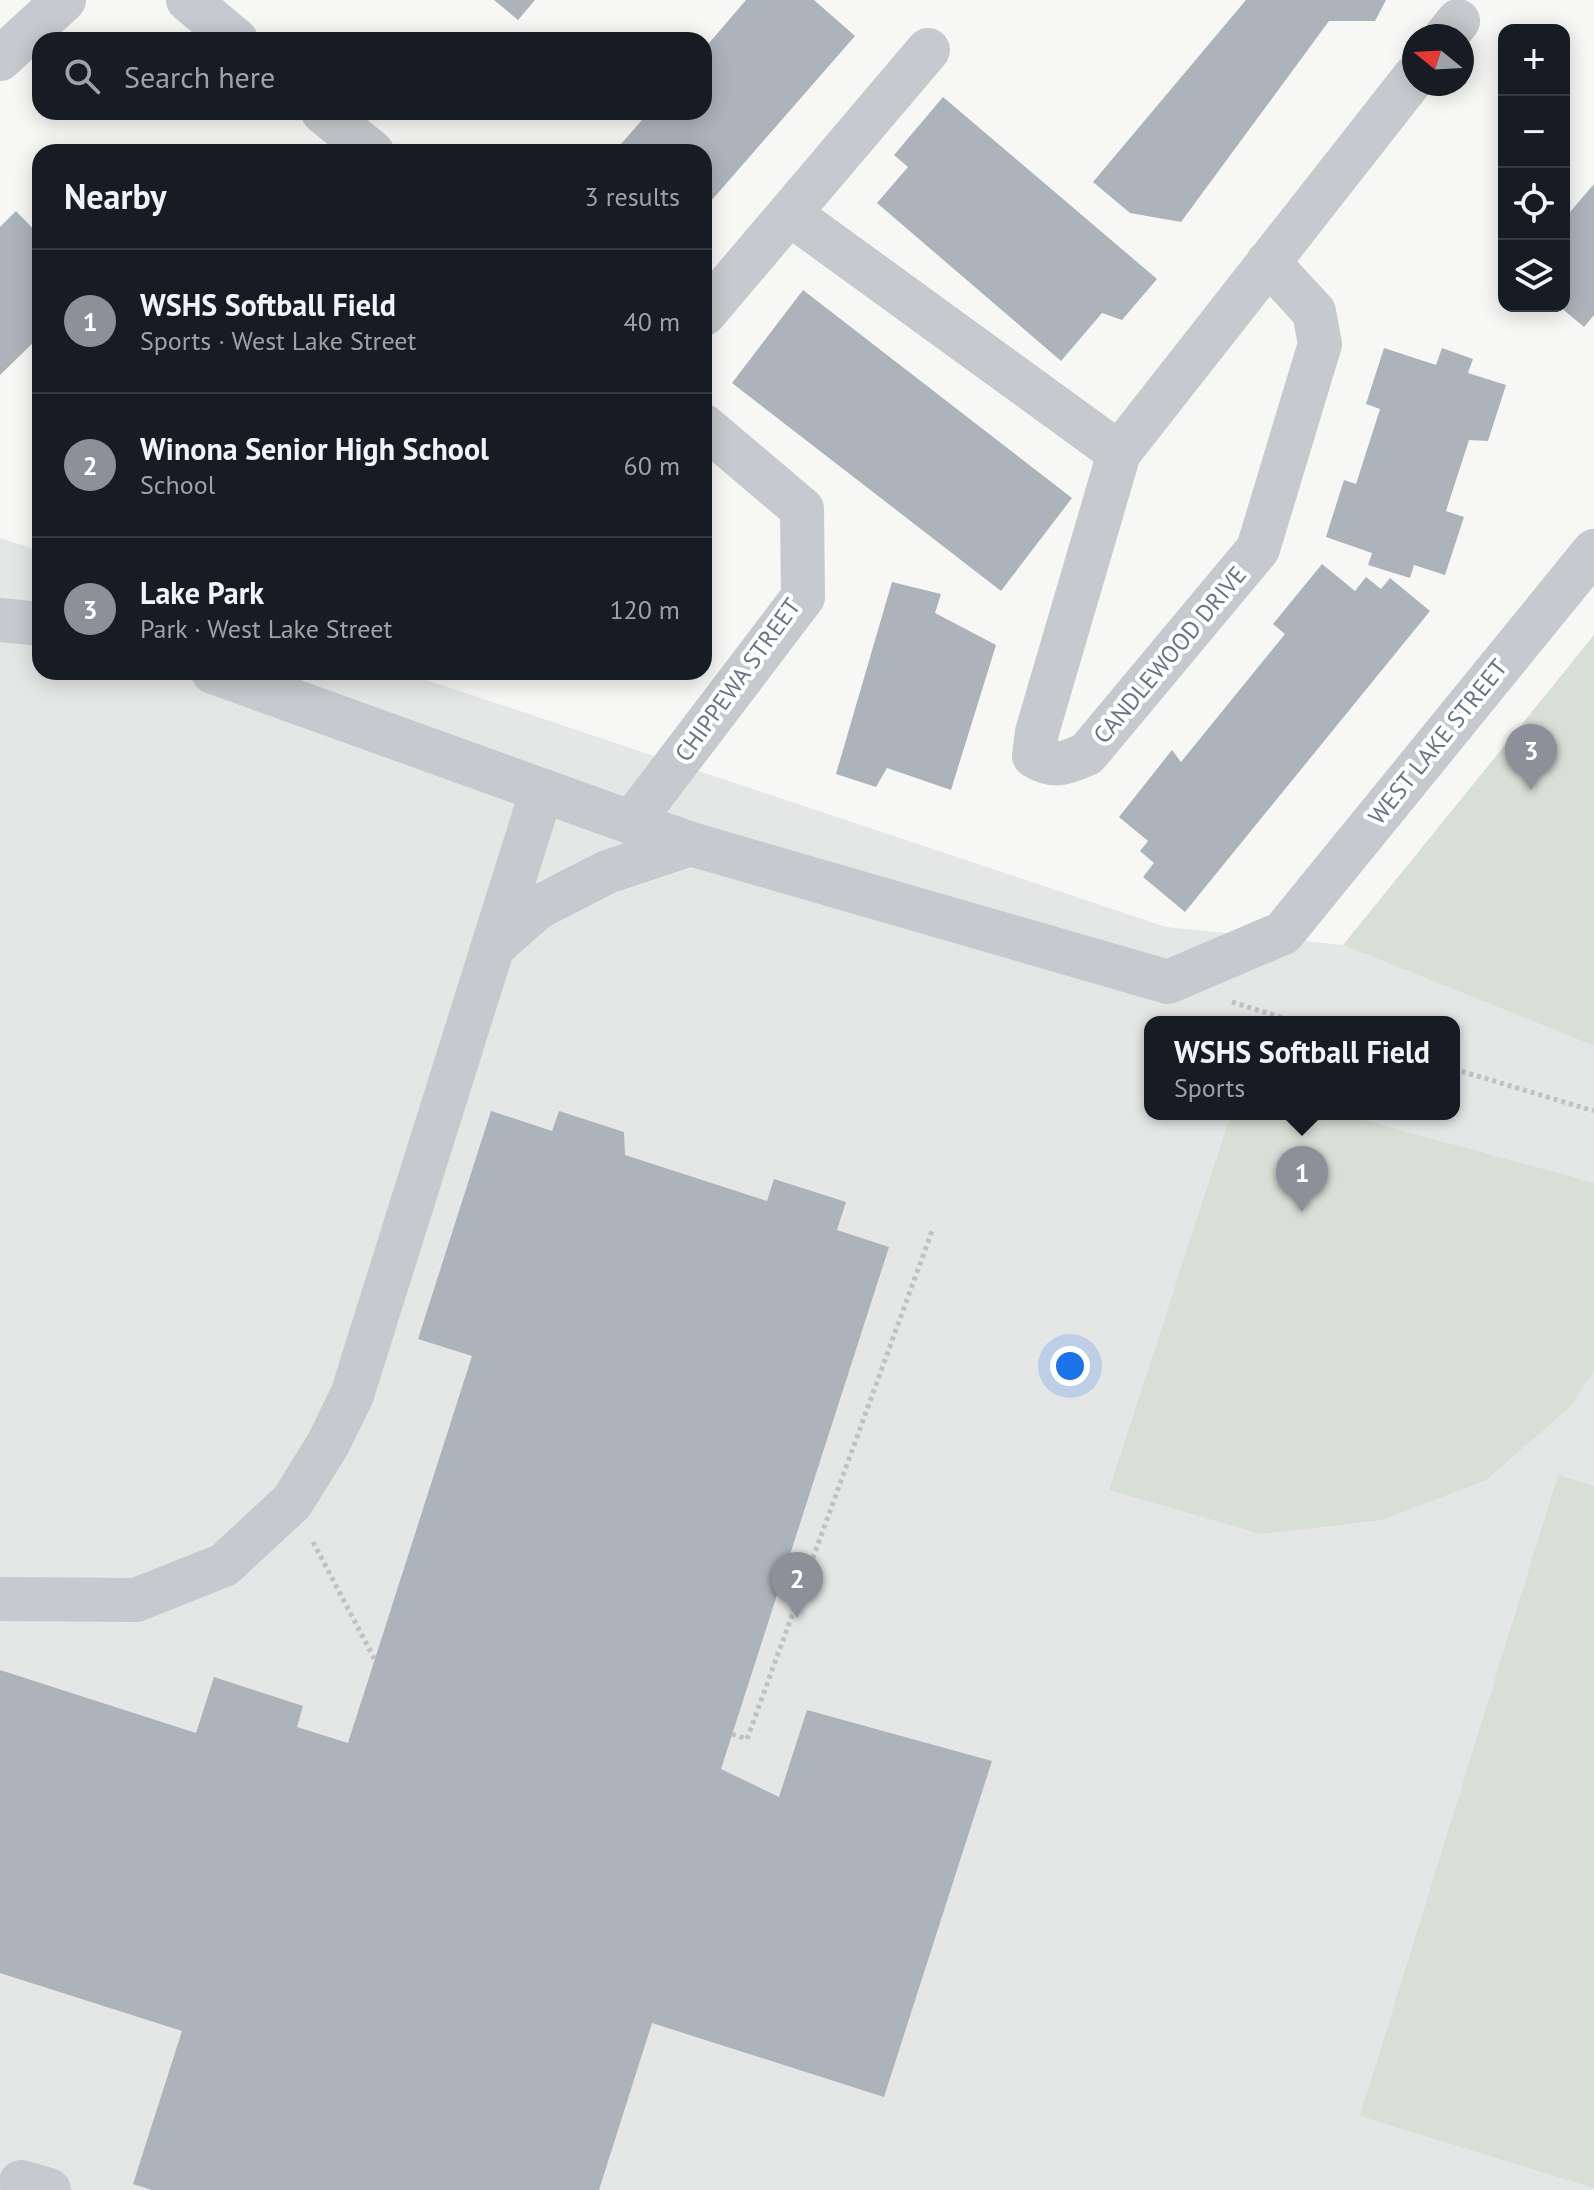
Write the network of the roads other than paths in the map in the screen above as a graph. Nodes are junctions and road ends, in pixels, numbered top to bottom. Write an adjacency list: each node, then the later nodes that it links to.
1 (64, 0): 5 (street)
2 (188, 0): 3 (street)
3 (226, 32)
4 (928, 50): 9 (street)
5 (0, 59)
6 (1402, 92): 10 (street, CANDLEWOOD DRIVE)
7 (333, 120): 8 (street)
8 (362, 144)
9 (790, 214): 11 (street); 13 (street)
10 (1268, 262): 13 (street, CANDLEWOOD DRIVE); 13 (street, CANDLEWOOD DRIVE)
11 (712, 305)
12 (712, 433): 19 (street, CHIPPEWA STREET)
13 (1119, 453)
14 (1594, 551): 20 (street, WEST LAKE STREET)
15 (0, 620): 16 (street)
16 (32, 623)
17 (235, 680): 18 (street)
18 (542, 790): 19 (street); 21 (street)
19 (632, 822): 20 (street)
20 (691, 844): 21 (street)
21 (493, 947): 22 (street)
22 (0, 1599)

